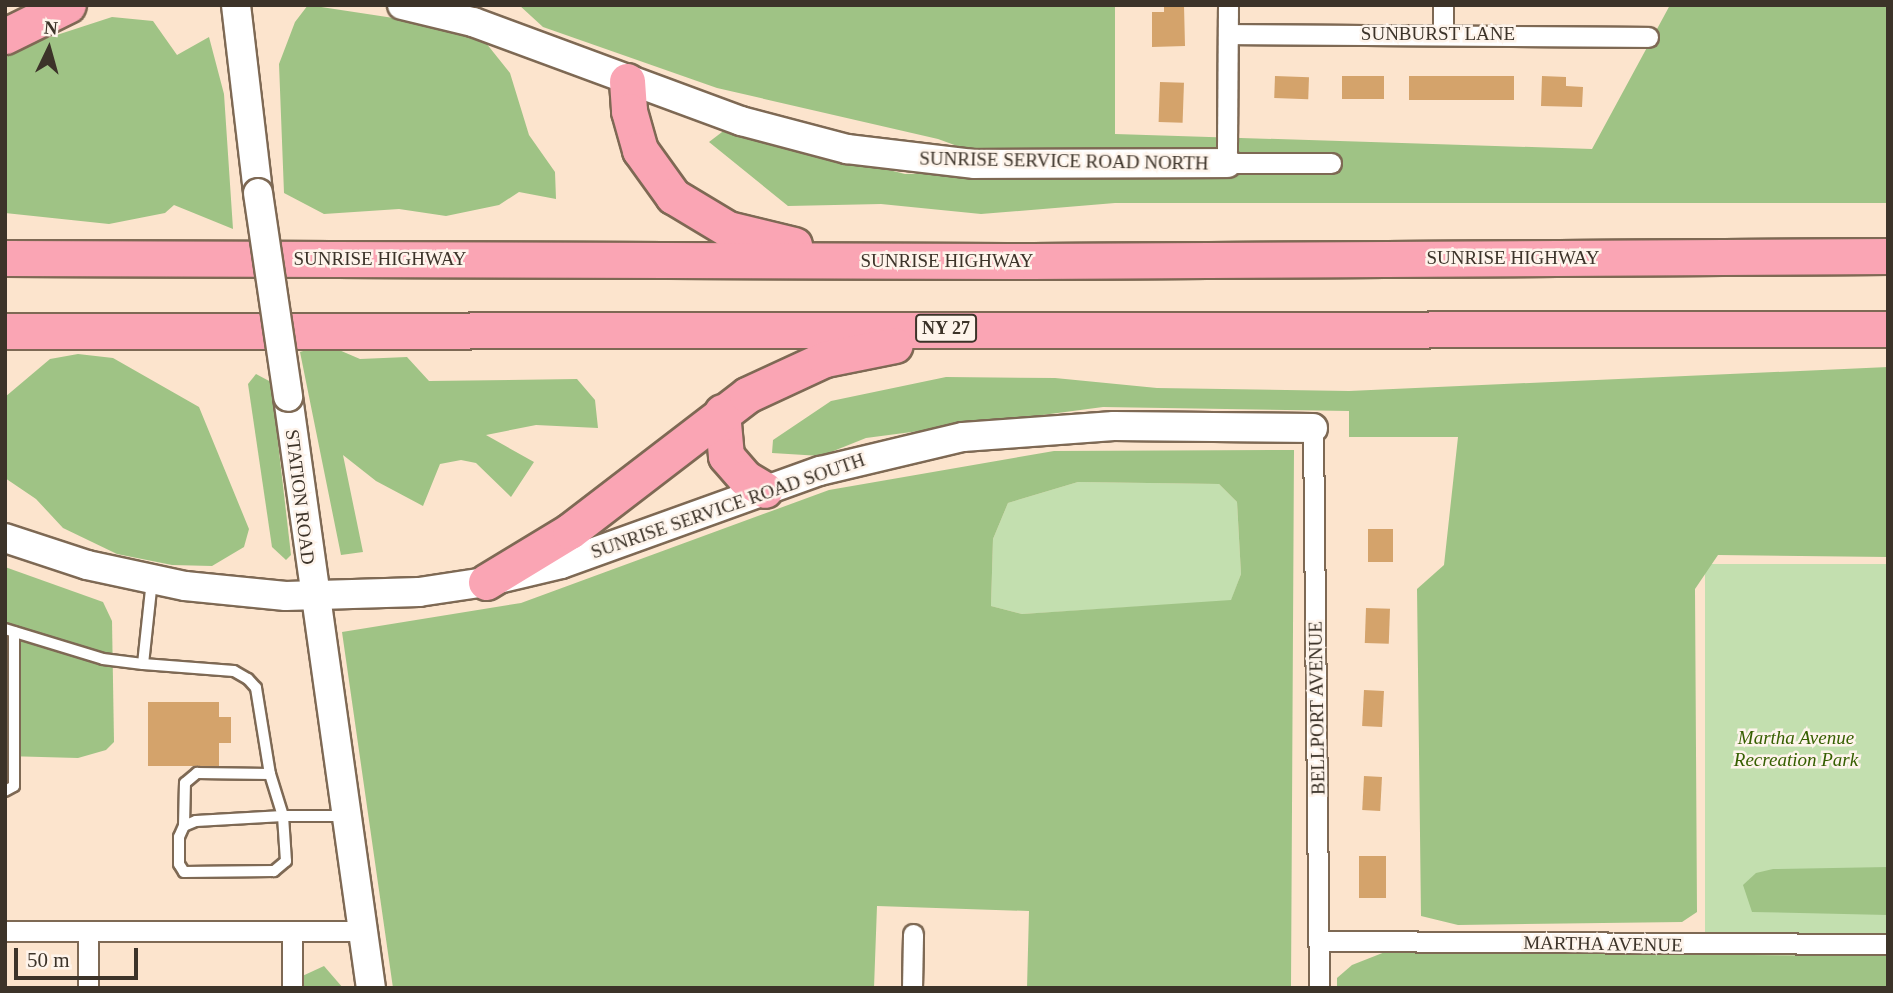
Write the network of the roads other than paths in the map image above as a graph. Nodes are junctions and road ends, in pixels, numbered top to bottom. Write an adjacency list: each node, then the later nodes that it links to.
1 (68, 5): 8 (highway)
2 (236, 5): 25 (street, STATION ROAD, bridge)
3 (402, 5): 10 (street, SUNRISE SERVICE ROAD NORTH)
4 (1228, 5): 6 (street)
5 (1443, 5): 7 (street)
6 (1228, 34): 7 (street, SUNBURST LANE); 11 (street)
7 (1443, 34): 9 (street, SUNBURST LANE)
8 (5, 36)
9 (1648, 37)
10 (627, 81): 11 (street, SUNRISE SERVICE ROAD NORTH); 15 (highway)
11 (1227, 163): 12 (street, SUNRISE SERVICE ROAD NORTH)
12 (1331, 163)
13 (1888, 256): 15 (highway, SUNRISE HIGHWAY)
14 (5, 258): 15 (highway, SUNRISE HIGHWAY)
15 (1031, 261)
16 (1888, 328): 17 (highway, NY 27)
17 (1110, 329): 18 (highway, NY 27); 19 (highway)
18 (5, 331)
19 (722, 412): 21 (highway); 24 (highway)
20 (1313, 428): 21 (street, SUNRISE SERVICE ROAD SOUTH); 46 (street, BELLPORT AVENUE)
21 (765, 491): 24 (street, SUNRISE SERVICE ROAD SOUTH)
22 (5, 538): 23 (street, SUNRISE SERVICE ROAD SOUTH)
23 (152, 580): 25 (street, SUNRISE SERVICE ROAD SOUTH); 28 (lane)
24 (486, 582): 25 (street, SUNRISE SERVICE ROAD SOUTH)
25 (313, 596): 39 (street, STATION ROAD)
26 (9, 631): 27 (lane); 28 (lane)
27 (9, 654): 29 (lane)
28 (144, 664): 36 (lane)
29 (9, 669): 30 (lane)
30 (10, 689): 31 (lane)
31 (10, 703): 32 (lane)
32 (10, 722): 33 (lane)
33 (10, 739): 34 (lane)
34 (10, 759): 35 (lane)
35 (10, 772): 37 (lane)
36 (270, 774): 38 (lane); 40 (lane)
37 (5, 791)
38 (283, 816): 39 (lane); 40 (lane); 40 (lane)
39 (345, 816): 44 (street, STATION ROAD)
40 (184, 826)
41 (5, 931): 42 (street)
42 (88, 931): 43 (street); 48 (street)
43 (292, 931): 44 (street); 49 (street)
44 (363, 931): 50 (street, STATION ROAD)
45 (913, 934): 51 (street)
46 (1319, 941): 47 (street, MARTHA AVENUE); 52 (street, BELLPORT AVENUE)
47 (1888, 944)
48 (88, 988)
49 (292, 988)
50 (371, 988)
51 (912, 988)
52 (1319, 988)

